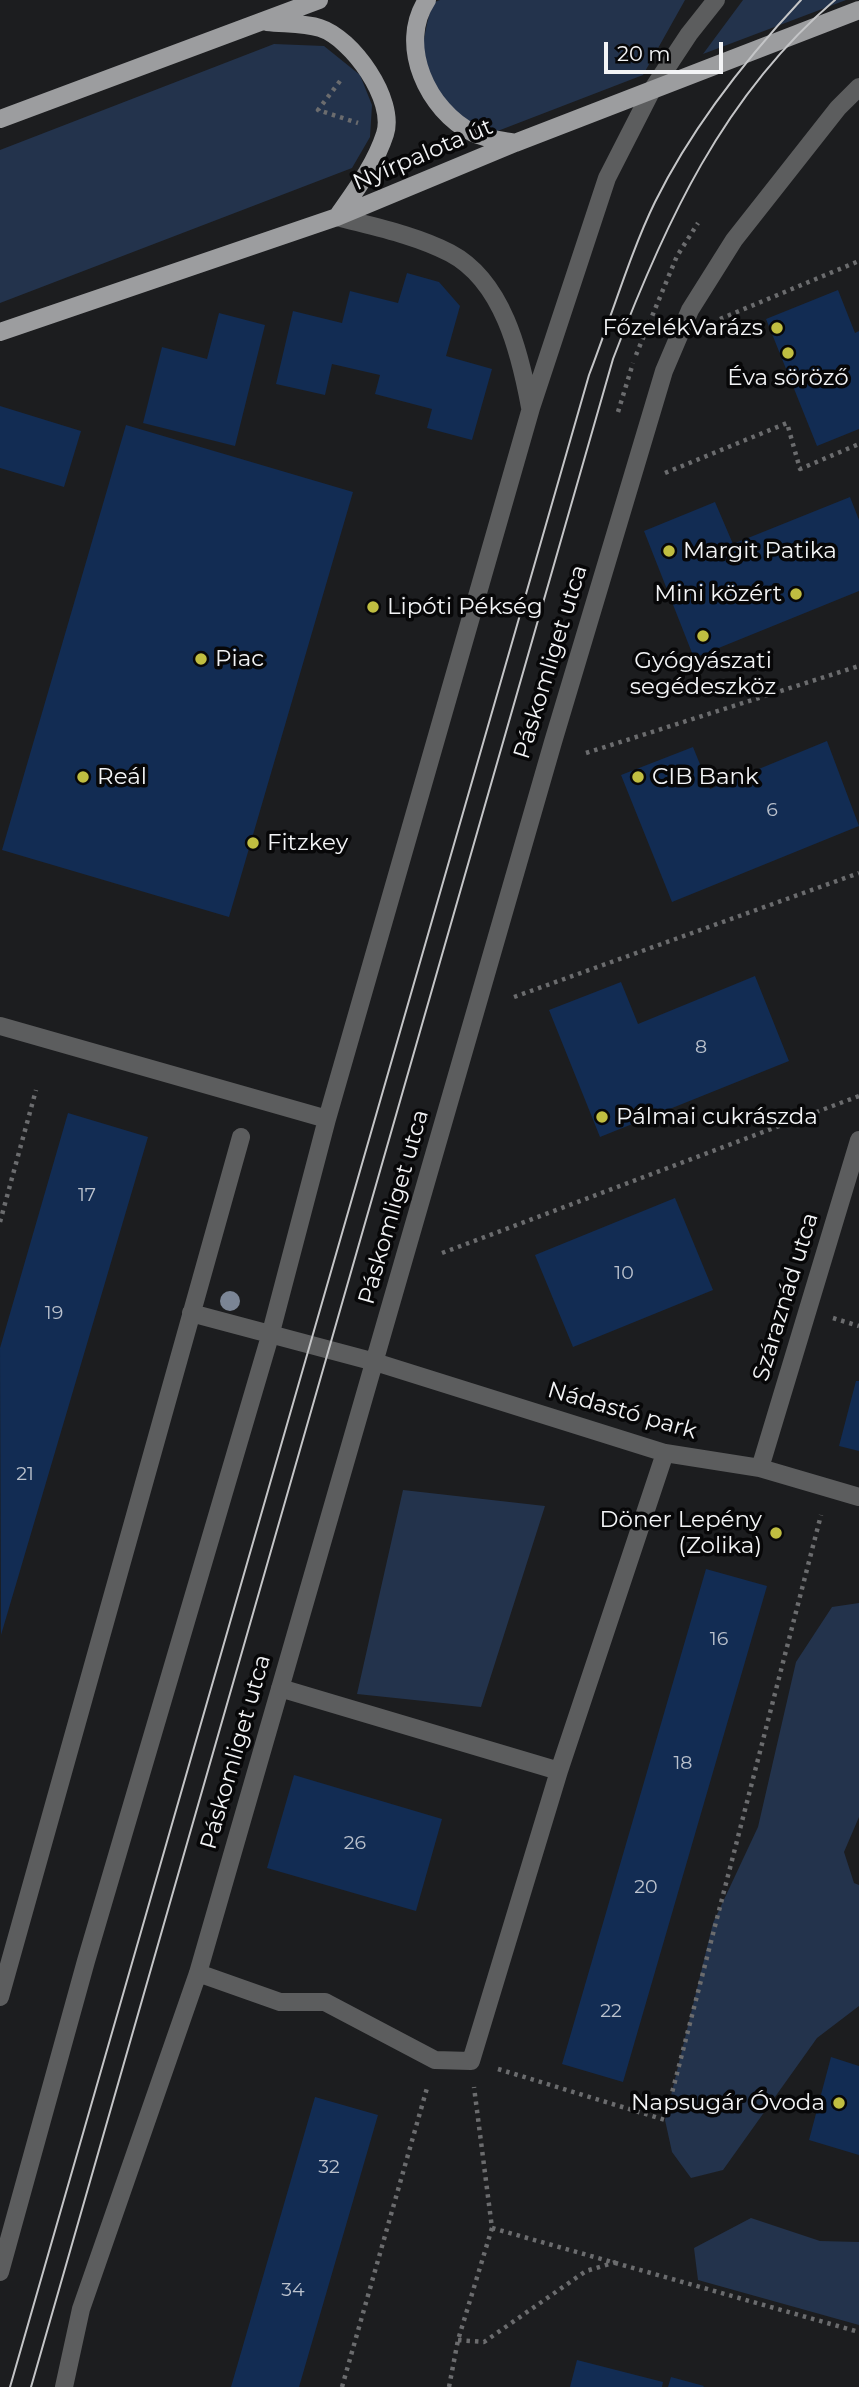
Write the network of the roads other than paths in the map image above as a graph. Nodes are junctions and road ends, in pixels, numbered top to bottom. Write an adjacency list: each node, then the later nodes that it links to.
1 (320, 0): 5 (main road)
2 (427, 0): 9 (main road)
3 (716, 0): 7 (street)
4 (859, 10): 7 (main road, Nyírpalota út)
5 (263, 22): 8 (main road); 10 (main road)
6 (859, 87): 19 (street, Páskomliget utca)
7 (652, 90): 9 (main road, Nyírpalota út); 12 (street)
8 (0, 120)
9 (514, 144): 10 (main road, Nyírpalota út)
10 (337, 217): 11 (main road, Nyírpalota út); 12 (street)
11 (0, 332)
12 (531, 408): 14 (street)
13 (0, 1026): 14 (street)
14 (327, 1119): 18 (street)
15 (241, 1138): 17 (street)
16 (859, 1140): 21 (street, Száraznád utca)
17 (191, 1313): 18 (street, Nádastó park); 26 (street)
18 (270, 1336): 19 (street, Nádastó park); 27 (street)
19 (375, 1362): 20 (street, Nádastó park); 23 (street, Páskomliget utca)
20 (665, 1453): 21 (street, Nádastó park); 24 (street)
21 (760, 1468): 22 (street, Nádastó park)
22 (859, 1497)
23 (280, 1688): 24 (street); 25 (street, Páskomliget utca)
24 (559, 1771): 25 (street)
25 (198, 1973): 28 (street, Páskomliget utca)
26 (0, 1997)
27 (1, 2266)
28 (64, 2387)

